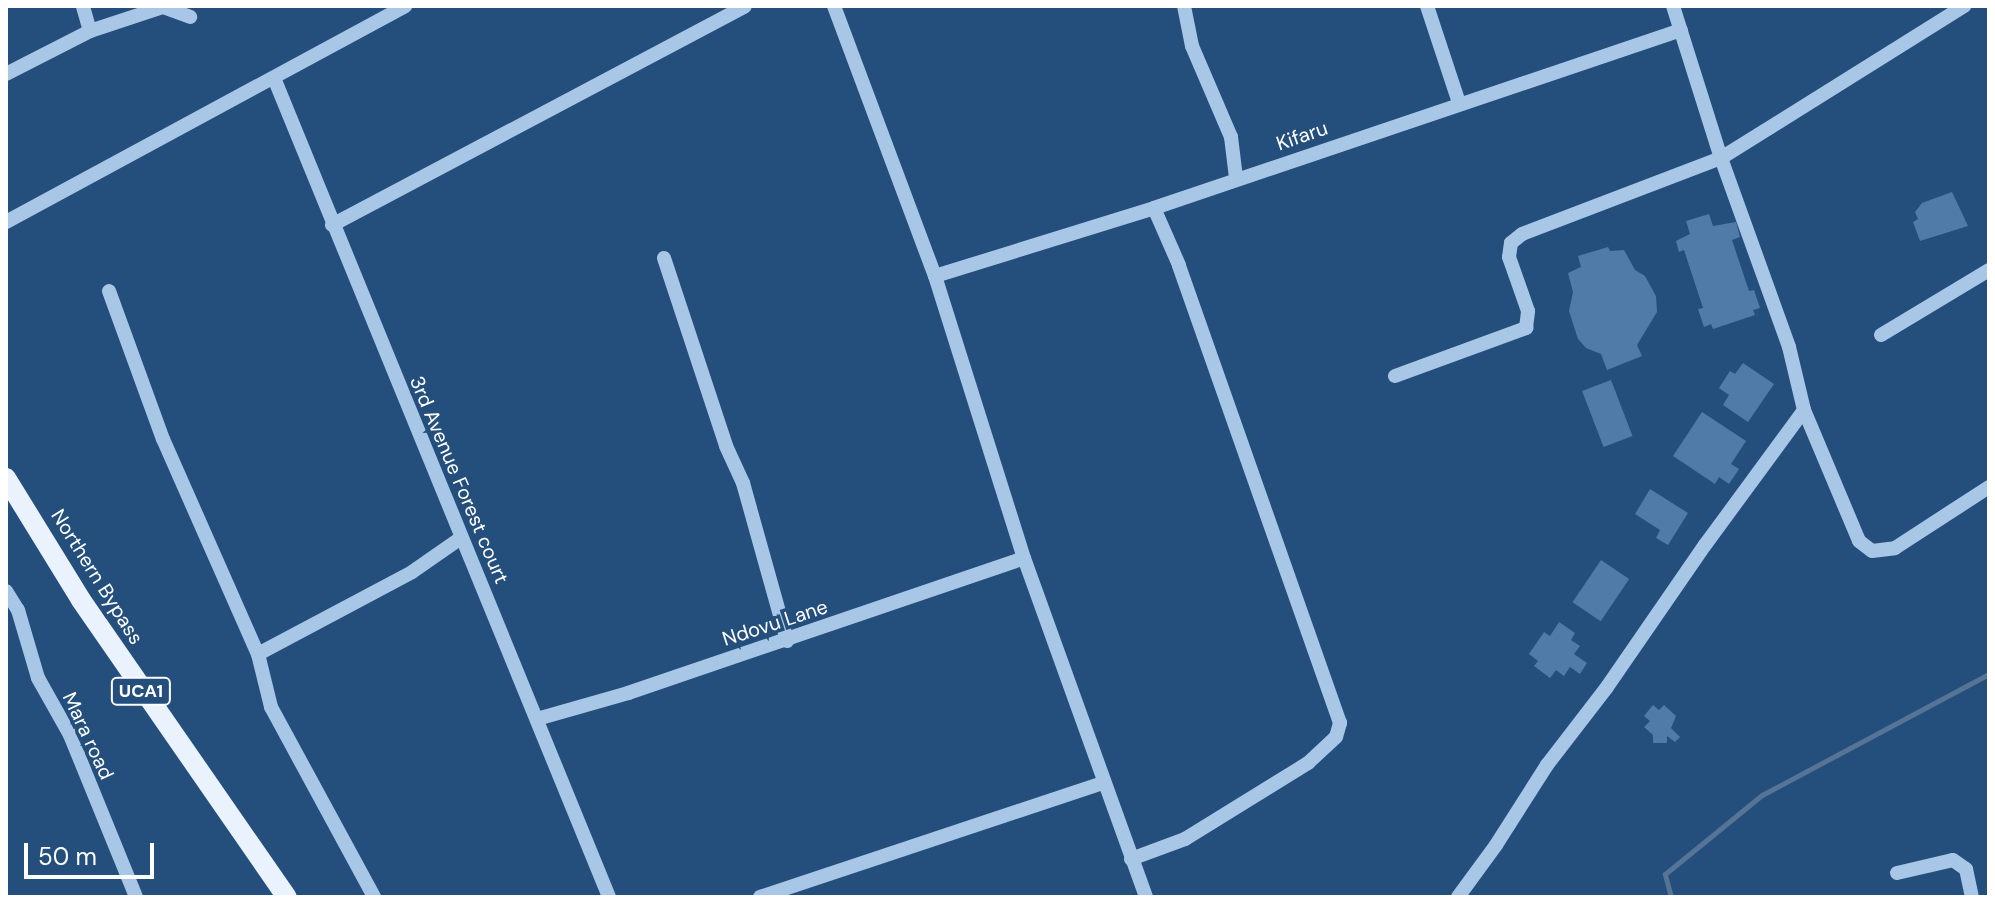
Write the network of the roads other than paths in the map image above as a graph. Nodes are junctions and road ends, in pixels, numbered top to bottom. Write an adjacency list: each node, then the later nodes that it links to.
1 (83, 6): 11 (street)
2 (405, 6): 13 (street)
3 (745, 6): 19 (street)
4 (834, 6): 22 (street)
5 (1184, 6): 16 (street)
6 (1427, 6): 14 (street)
7 (1673, 6): 10 (street)
8 (1956, 8): 15 (street)
9 (190, 17): 11 (street)
10 (1681, 30): 14 (street, Kifaru); 15 (street)
11 (90, 31): 12 (street)
12 (6, 74)
13 (274, 78): 18 (street); 19 (street, 3rd Avenue Forest court)
14 (1459, 103): 16 (street, Kifaru)
15 (1721, 158): 25 (street); 26 (street)
16 (1236, 178): 17 (street, Kifaru)
17 (1154, 208): 22 (street, Kifaru); 36 (street)
18 (6, 222)
19 (332, 225): 29 (street, 3rd Avenue Forest court)
20 (664, 258): 32 (street)
21 (1989, 270): 24 (street)
22 (935, 276): 30 (street)
23 (109, 291): 33 (street)
24 (1881, 335)
25 (1395, 376)
26 (1804, 410): 28 (street); 44 (street)
27 (6, 478): 39 (main road, Northern Bypass / UCA1)
28 (1989, 487)
29 (461, 538): 33 (street); 34 (street, 3rd Avenue Forest court)
30 (1024, 558): 32 (street, Ndovu Lane); 35 (street)
31 (6, 591): 38 (street, Mara road)
32 (787, 641): 34 (street, Ndovu Lane)
33 (258, 654): 40 (street)
34 (537, 719): 41 (street, 3rd Avenue Forest court)
35 (1102, 783): 36 (street); 42 (street)
36 (1131, 859): 43 (street)
37 (1897, 873): 45 (street)
38 (136, 897)
39 (287, 897)
40 (374, 897)
41 (609, 897)
42 (760, 897)
43 (1146, 897)
44 (1458, 897)
45 (1972, 897)

